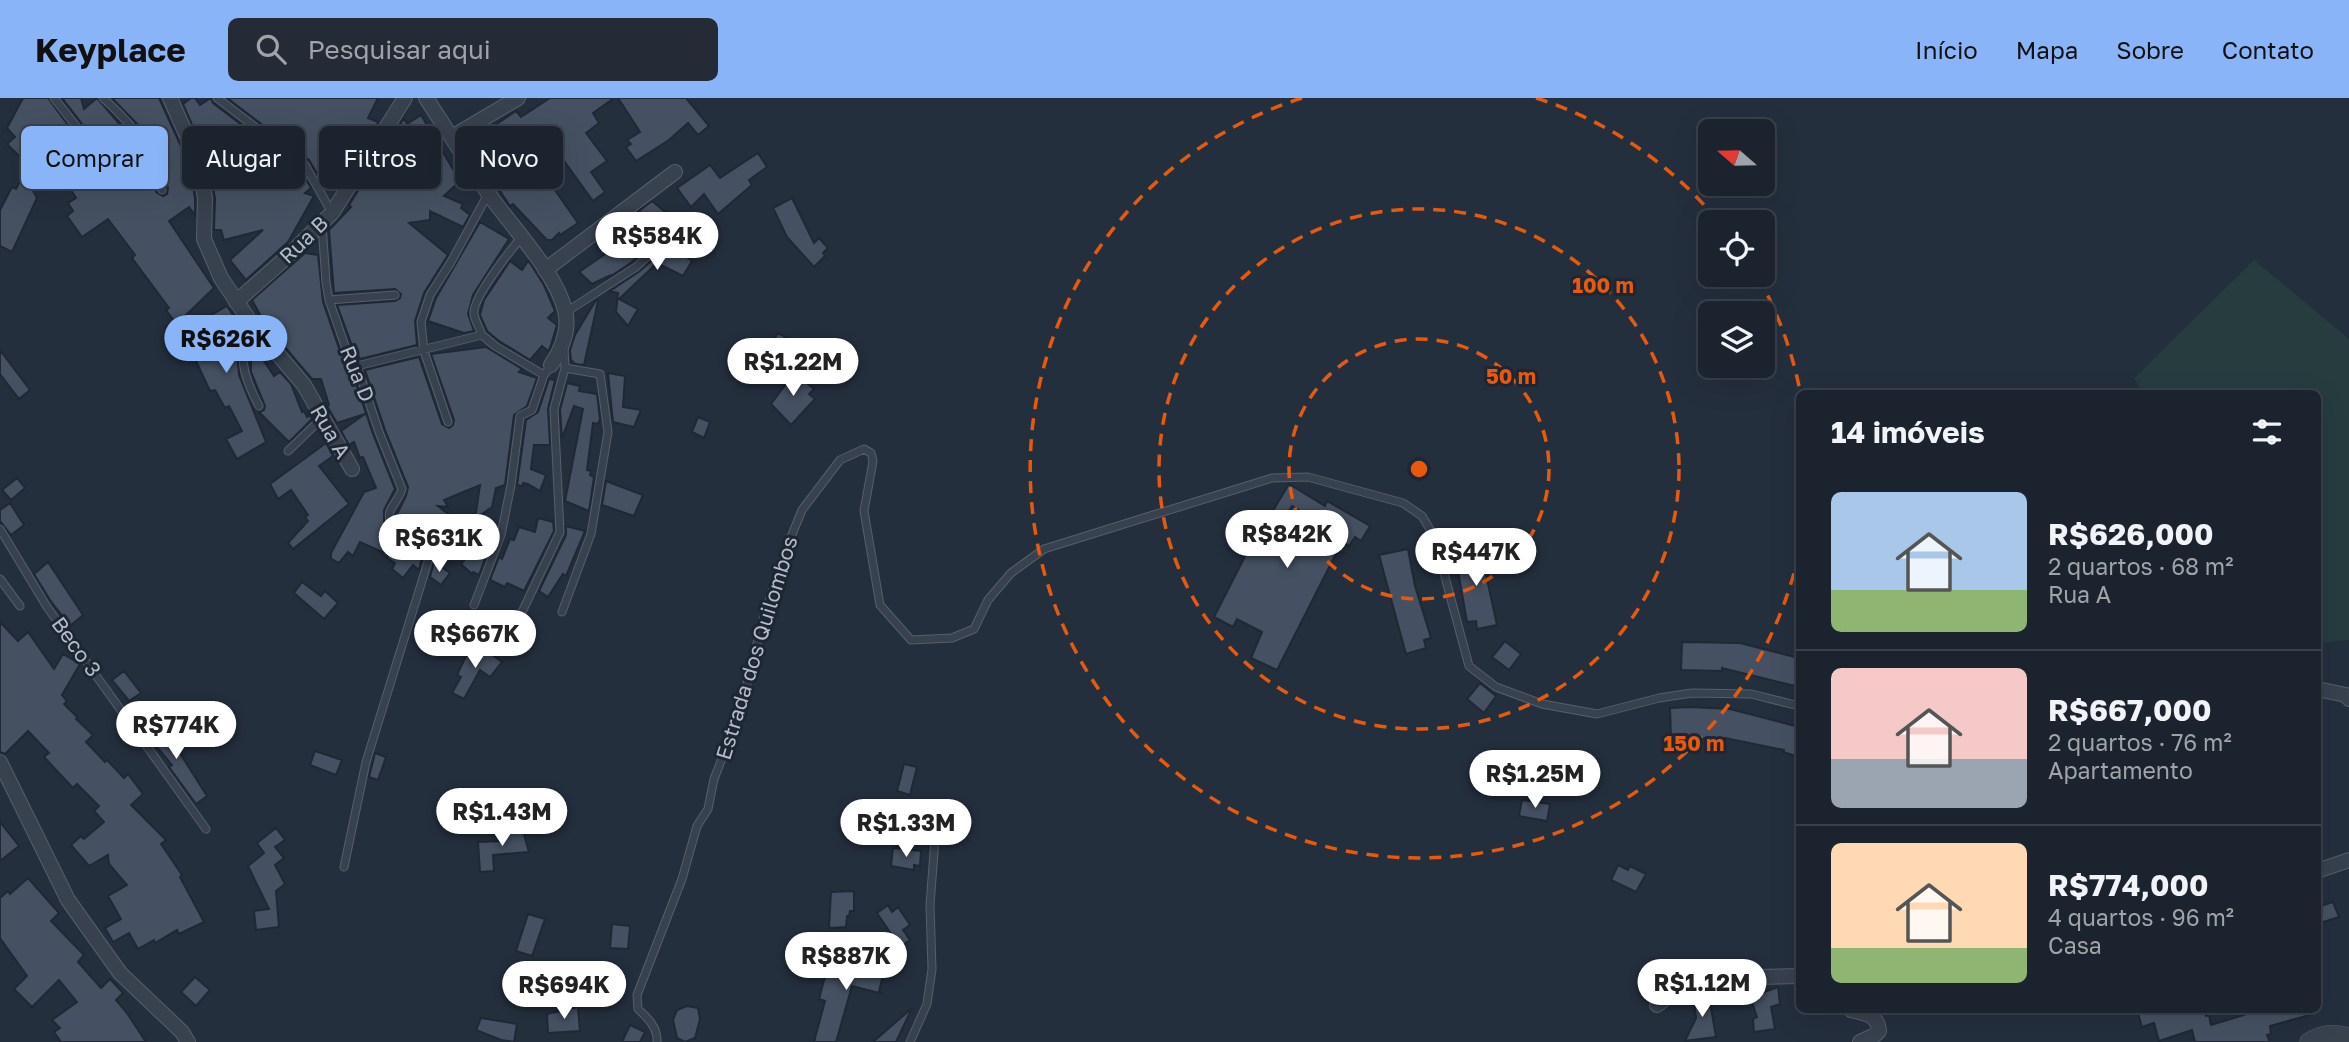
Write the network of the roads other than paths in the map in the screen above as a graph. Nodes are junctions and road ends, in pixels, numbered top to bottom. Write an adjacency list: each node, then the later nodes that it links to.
1 (54, 98): 8 (lane)
2 (103, 98): 11 (lane)
3 (217, 98): 13 (lane, Rua D)
4 (405, 98): 13 (street, Rua B)
5 (426, 98): 9 (street)
6 (518, 98): 9 (street)
7 (174, 99): 19 (street, Rua A)
8 (76, 126)
9 (452, 137): 12 (street)
10 (675, 172): 16 (street)
11 (162, 190)
12 (488, 193): 15 (street); 23 (lane)
13 (327, 218): 18 (lane, Rua D); 19 (street, Rua B)
14 (677, 229): 20 (lane)
15 (521, 238): 16 (street); 22 (lane)
16 (545, 270): 20 (street)
17 (395, 295): 18 (lane)
18 (329, 300): 24 (lane, Rua D)
19 (236, 302): 21 (street, Rua A)
20 (566, 312): 25 (street)
21 (249, 320): 26 (lane); 27 (street, Rua A)
22 (482, 335): 23 (lane); 25 (lane)
23 (424, 351): 24 (lane); 28 (lane)
24 (357, 366): 44 (lane, Rua D)
25 (554, 369): 33 (lane); 35 (lane); 36 (lane)
26 (259, 406)
27 (321, 419): 29 (lane); 30 (street, Rua A)
28 (448, 422)
29 (288, 451)
30 (352, 469)
31 (0, 529): 42 (lane, Beco 3)
32 (0, 579): 34 (lane)
33 (474, 605)
34 (20, 606)
35 (523, 610)
36 (562, 612)
37 (2321, 690): 38 (street)
38 (2349, 699)
39 (1796, 705): 51 (lane, Estrada dos Quilombos)
40 (0, 762): 50 (street)
41 (936, 826): 52 (lane)
42 (206, 829)
43 (2349, 860): 45 (street)
44 (344, 867)
45 (2321, 870)
46 (1796, 978): 47 (street)
47 (1657, 1005)
48 (1861, 1013): 53 (street)
49 (2349, 1037): 54 (street)
50 (188, 1042)
51 (657, 1042)
52 (910, 1042)
53 (1860, 1042)
54 (2309, 1042)

